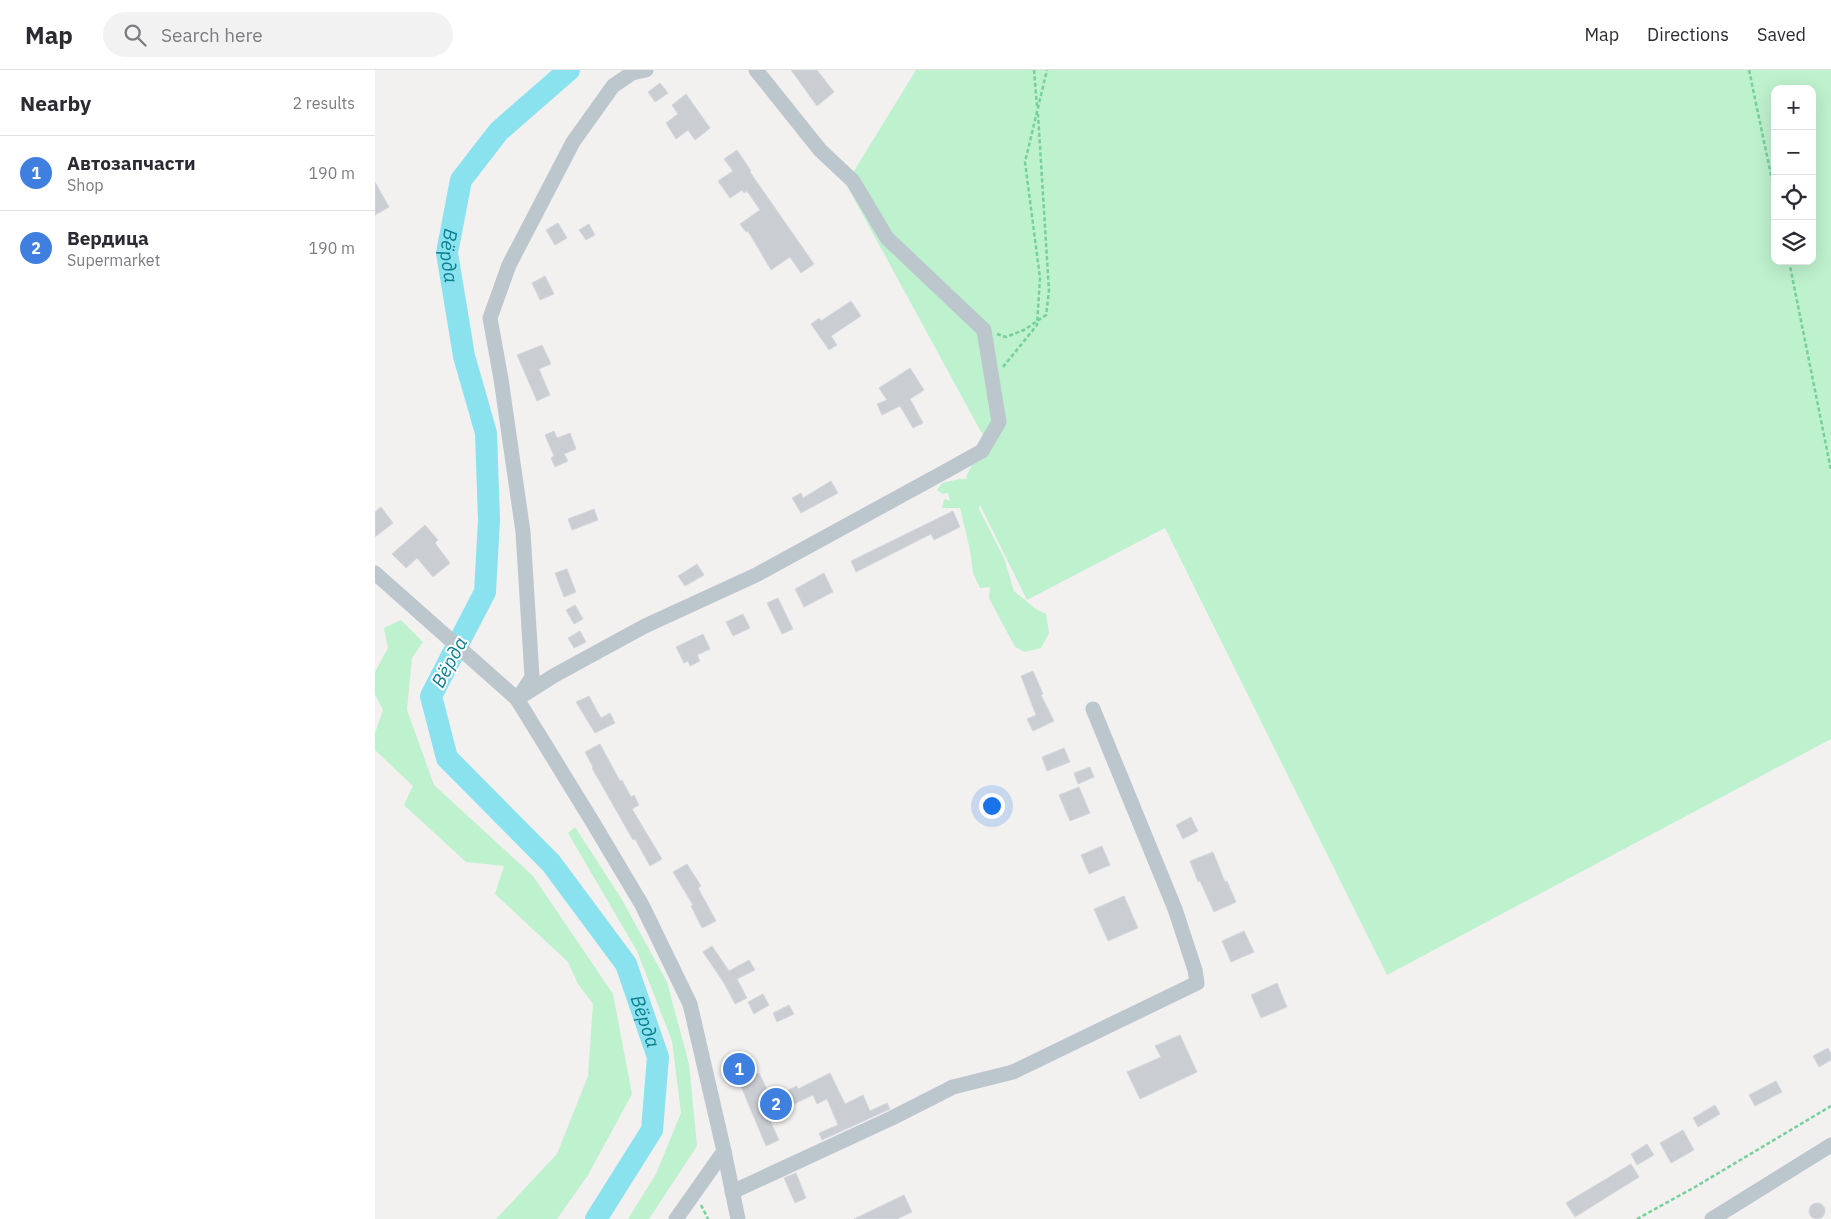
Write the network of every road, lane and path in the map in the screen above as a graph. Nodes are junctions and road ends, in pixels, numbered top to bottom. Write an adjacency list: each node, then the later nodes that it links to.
1 (646, 70): 14 (street)
2 (756, 70): 10 (street)
3 (1034, 70): 6 (path)
4 (1047, 70): 6 (path)
5 (1749, 70): 7 (path)
6 (1038, 110): 9 (path); 9 (path)
7 (1771, 175)
8 (1790, 265): 12 (path)
9 (1038, 320): 10 (path); 11 (path)
10 (984, 330): 11 (street)
11 (992, 379): 14 (street)
12 (1831, 470)
13 (375, 572): 14 (street)
14 (517, 699): 18 (street)
15 (1093, 709): 19 (street)
16 (1831, 1106): 24 (path)
17 (1831, 1145): 25 (street)
18 (723, 1151): 19 (street); 21 (street)
19 (733, 1192): 23 (street)
20 (699, 1201): 22 (path)
21 (676, 1219)
22 (708, 1219)
23 (738, 1219)
24 (1637, 1219)
25 (1712, 1219)

